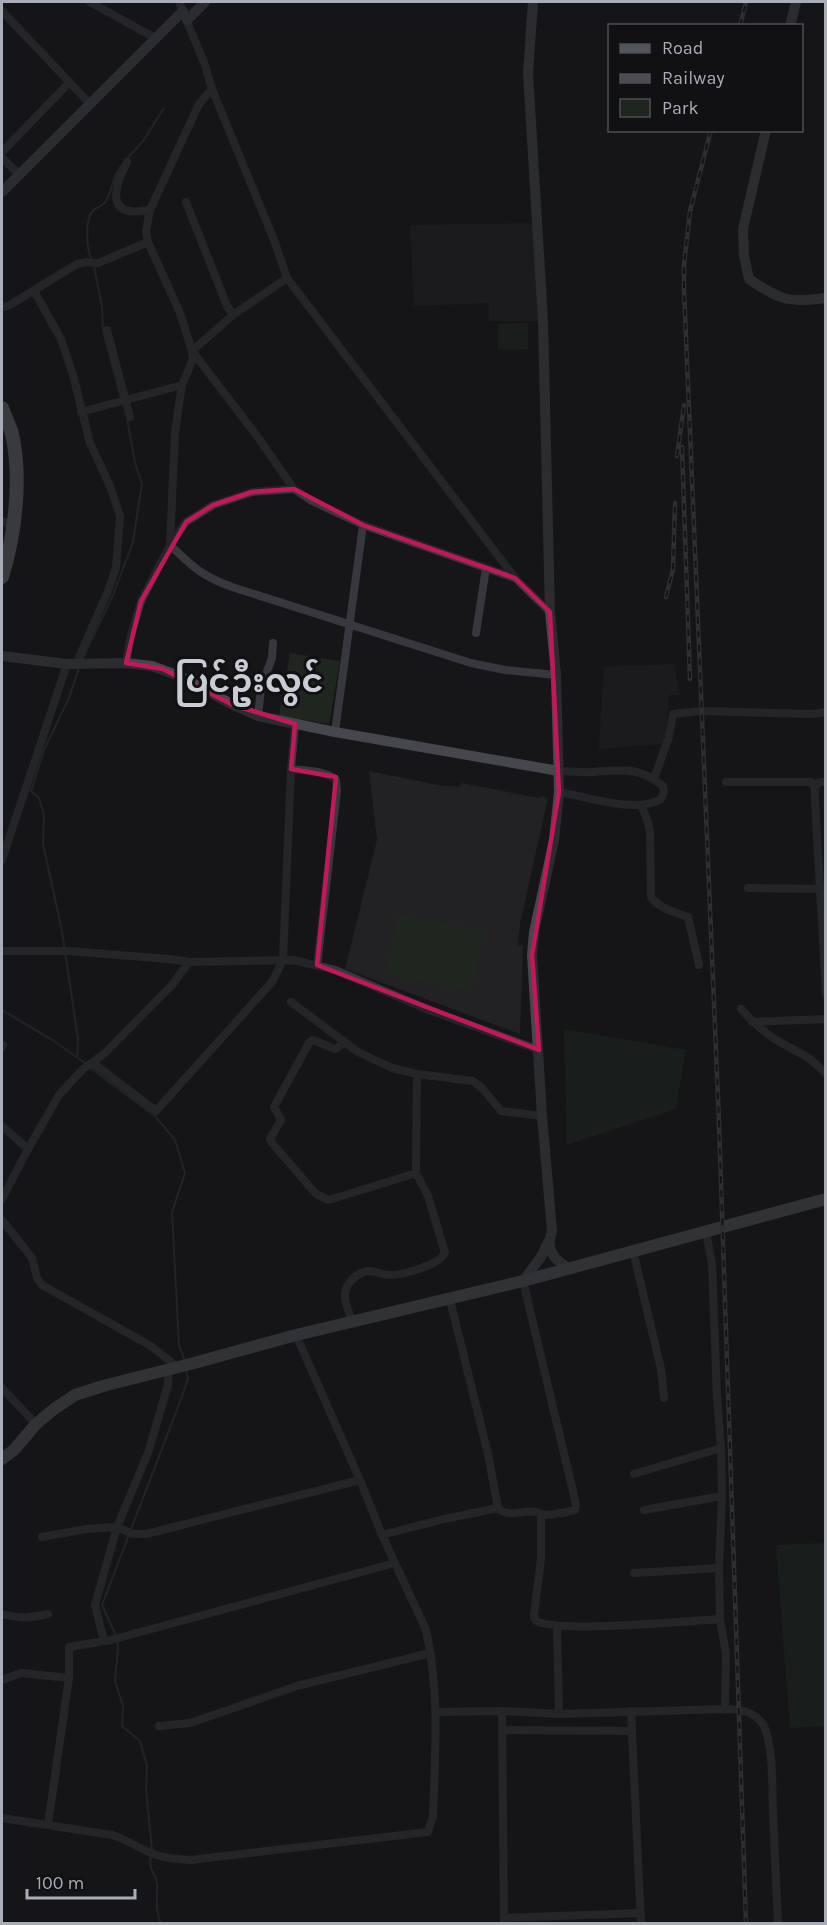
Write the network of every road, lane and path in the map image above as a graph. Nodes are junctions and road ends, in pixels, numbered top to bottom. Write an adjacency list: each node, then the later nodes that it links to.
1 (90, 2): 8 (street)
2 (205, 2): 5 (street)
3 (533, 2): 40 (street)
4 (796, 2): 7 (street)
5 (183, 11): 8 (street); 10 (street)
6 (2, 12): 9 (street)
7 (790, 24)
8 (155, 38): 11 (street)
9 (70, 82): 11 (street); 13 (street)
10 (212, 89): 19 (street); 21 (street)
11 (90, 104): 16 (street)
12 (766, 132): 23 (street)
13 (2, 152)
14 (2, 158): 16 (street)
15 (127, 162): 19 (street)
16 (20, 175): 17 (street)
17 (2, 192)
18 (186, 202): 25 (street)
19 (150, 210): 20 (street)
20 (148, 242): 22 (street); 27 (street)
21 (287, 278): 25 (street); 39 (street)
22 (34, 291): 24 (street); 31 (street)
23 (825, 298)
24 (2, 306)
25 (232, 315): 27 (street)
26 (107, 330): 29 (street)
27 (192, 351): 28 (street); 33 (street)
28 (182, 385): 29 (street); 36 (street)
29 (126, 401): 31 (street); 32 (street)
30 (2, 408): 34 (highway)
31 (81, 412): 46 (street)
32 (130, 417)
33 (294, 489): 35 (street); 36 (street)
34 (8, 524): 38 (highway)
35 (363, 525): 37 (street); 41 (street)
36 (170, 545): 41 (street); 45 (street)
37 (486, 568): 39 (street); 42 (street)
38 (2, 577)
39 (515, 578): 40 (street)
40 (550, 612): 47 (street)
41 (350, 626): 47 (street); 51 (street)
42 (476, 633)
43 (273, 643): 49 (street)
44 (2, 656): 46 (street)
45 (126, 663): 46 (street); 49 (street)
46 (77, 664): 60 (street)
47 (556, 675): 53 (street)
48 (825, 712): 54 (street)
49 (258, 716): 50 (street)
50 (295, 724): 51 (street); 52 (street)
51 (335, 732): 53 (street)
52 (291, 769): 64 (street); 66 (street)
53 (559, 771): 54 (street); 58 (street)
54 (654, 779): 59 (street)
55 (726, 782): 57 (street)
56 (825, 782): 57 (street)
57 (815, 788): 62 (street)
58 (559, 792): 59 (street); 74 (street)
59 (641, 805): 67 (street)
60 (2, 860)
61 (748, 888): 62 (street)
62 (822, 889): 68 (street)
63 (2, 951): 65 (street)
64 (283, 960): 65 (street); 66 (street); 75 (street)
65 (189, 962): 75 (street)
66 (317, 965): 74 (street)
67 (699, 965)
68 (825, 994)
69 (291, 1002): 73 (street)
70 (741, 1009): 72 (street)
71 (825, 1019): 72 (street)
72 (752, 1022): 77 (street)
73 (344, 1043): 76 (street); 81 (street)
74 (539, 1050): 78 (street)
75 (92, 1063): 80 (street)
76 (417, 1074): 78 (street); 81 (street)
77 (825, 1074)
78 (542, 1116): 86 (street)
79 (2, 1126): 80 (street)
80 (28, 1149): 82 (street)
81 (416, 1173): 91 (street)
82 (2, 1199)
83 (825, 1199): 85 (main road)
84 (2, 1220): 93 (street)
85 (706, 1232): 87 (main road); 97 (street)
86 (548, 1242): 88 (street); 89 (street)
87 (633, 1251): 88 (main road); 95 (street)
88 (572, 1269): 89 (main road)
89 (523, 1281): 90 (main road); 104 (street)
90 (450, 1300): 91 (main road); 102 (street)
91 (352, 1322): 92 (main road)
92 (296, 1335): 93 (main road); 100 (street)
93 (179, 1366): 96 (main road); 105 (street)
94 (2, 1388): 96 (street)
95 (664, 1398)
96 (36, 1424): 98 (main road)
97 (721, 1448): 99 (street); 101 (street)
98 (2, 1459)
99 (634, 1474)
100 (360, 1480): 105 (street); 106 (street)
101 (722, 1496): 103 (street); 109 (street)
102 (498, 1508): 104 (street); 106 (street)
103 (644, 1510)
104 (541, 1514): 114 (street)
105 (121, 1529): 107 (street); 115 (street)
106 (382, 1535): 108 (street)
107 (42, 1537)
108 (395, 1563): 115 (street); 116 (street)
109 (718, 1568): 110 (street); 113 (street)
110 (634, 1573)
111 (2, 1614): 112 (street)
112 (48, 1614)
113 (720, 1619): 114 (street); 119 (street)
114 (557, 1627): 123 (street)
115 (107, 1640): 117 (street)
116 (430, 1653): 122 (street); 124 (street)
117 (69, 1678): 118 (street); 128 (street)
118 (2, 1680)
119 (725, 1709): 121 (street); 132 (street)
120 (502, 1711): 122 (street); 123 (street); 125 (street)
121 (631, 1711): 123 (street); 126 (street)
122 (436, 1712): 128 (street)
123 (559, 1714)
124 (159, 1726)
125 (503, 1730): 126 (street); 130 (street)
126 (632, 1731): 129 (street)
127 (2, 1818): 128 (street)
128 (48, 1825)
129 (641, 1913): 130 (street); 131 (street)
130 (504, 1921)
131 (641, 1923)
132 (778, 1923)

